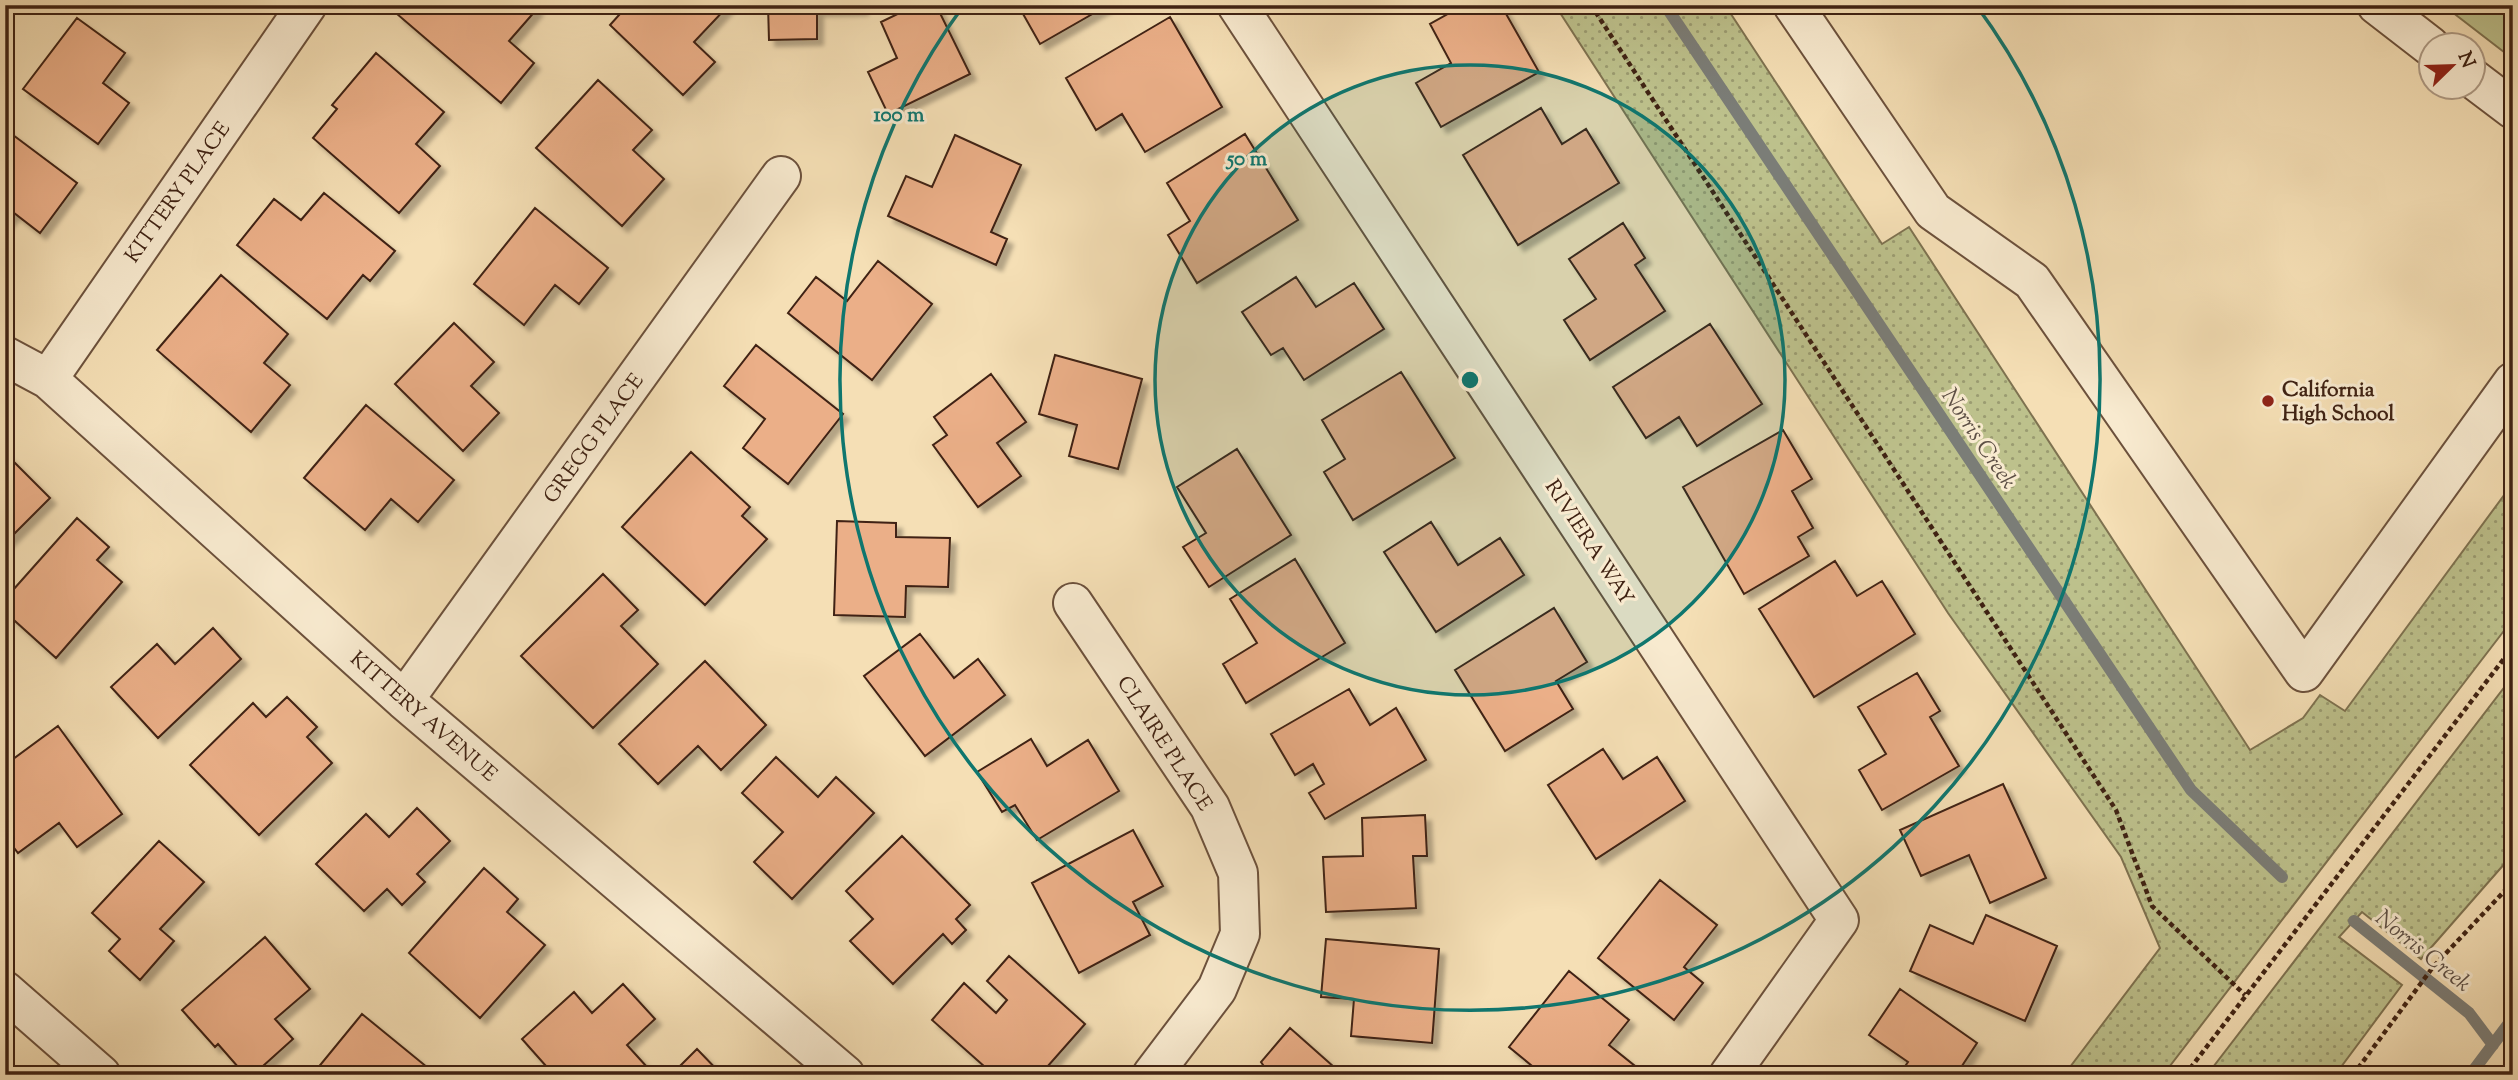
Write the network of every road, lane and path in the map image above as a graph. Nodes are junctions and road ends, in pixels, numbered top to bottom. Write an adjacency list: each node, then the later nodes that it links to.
1 (307, 5): 11 (street, KITTERY PLACE)
2 (1237, 5): 22 (street, RIVIERA WAY)
3 (1591, 5): 18 (path)
4 (1793, 5): 12 (street)
5 (2377, 5): 6 (street)
6 (2416, 35)
7 (2486, 88): 8 (street)
8 (2513, 109)
9 (781, 176): 15 (street, GREGG PLACE)
10 (5, 356): 11 (street, KITTERY AVENUE)
11 (48, 379): 15 (street, KITTERY AVENUE)
12 (2513, 382)
13 (1073, 603): 21 (street, CLAIRE PLACE)
14 (2513, 647): 18 (path)
15 (404, 700): 20 (street, KITTERY AVENUE)
16 (2513, 882): 24 (path)
17 (5, 991): 19 (street)
18 (2245, 995): 23 (path)
19 (101, 1075)
20 (845, 1075)
21 (1152, 1075)
22 (1729, 1075)
23 (2185, 1075)
24 (2353, 1075)

